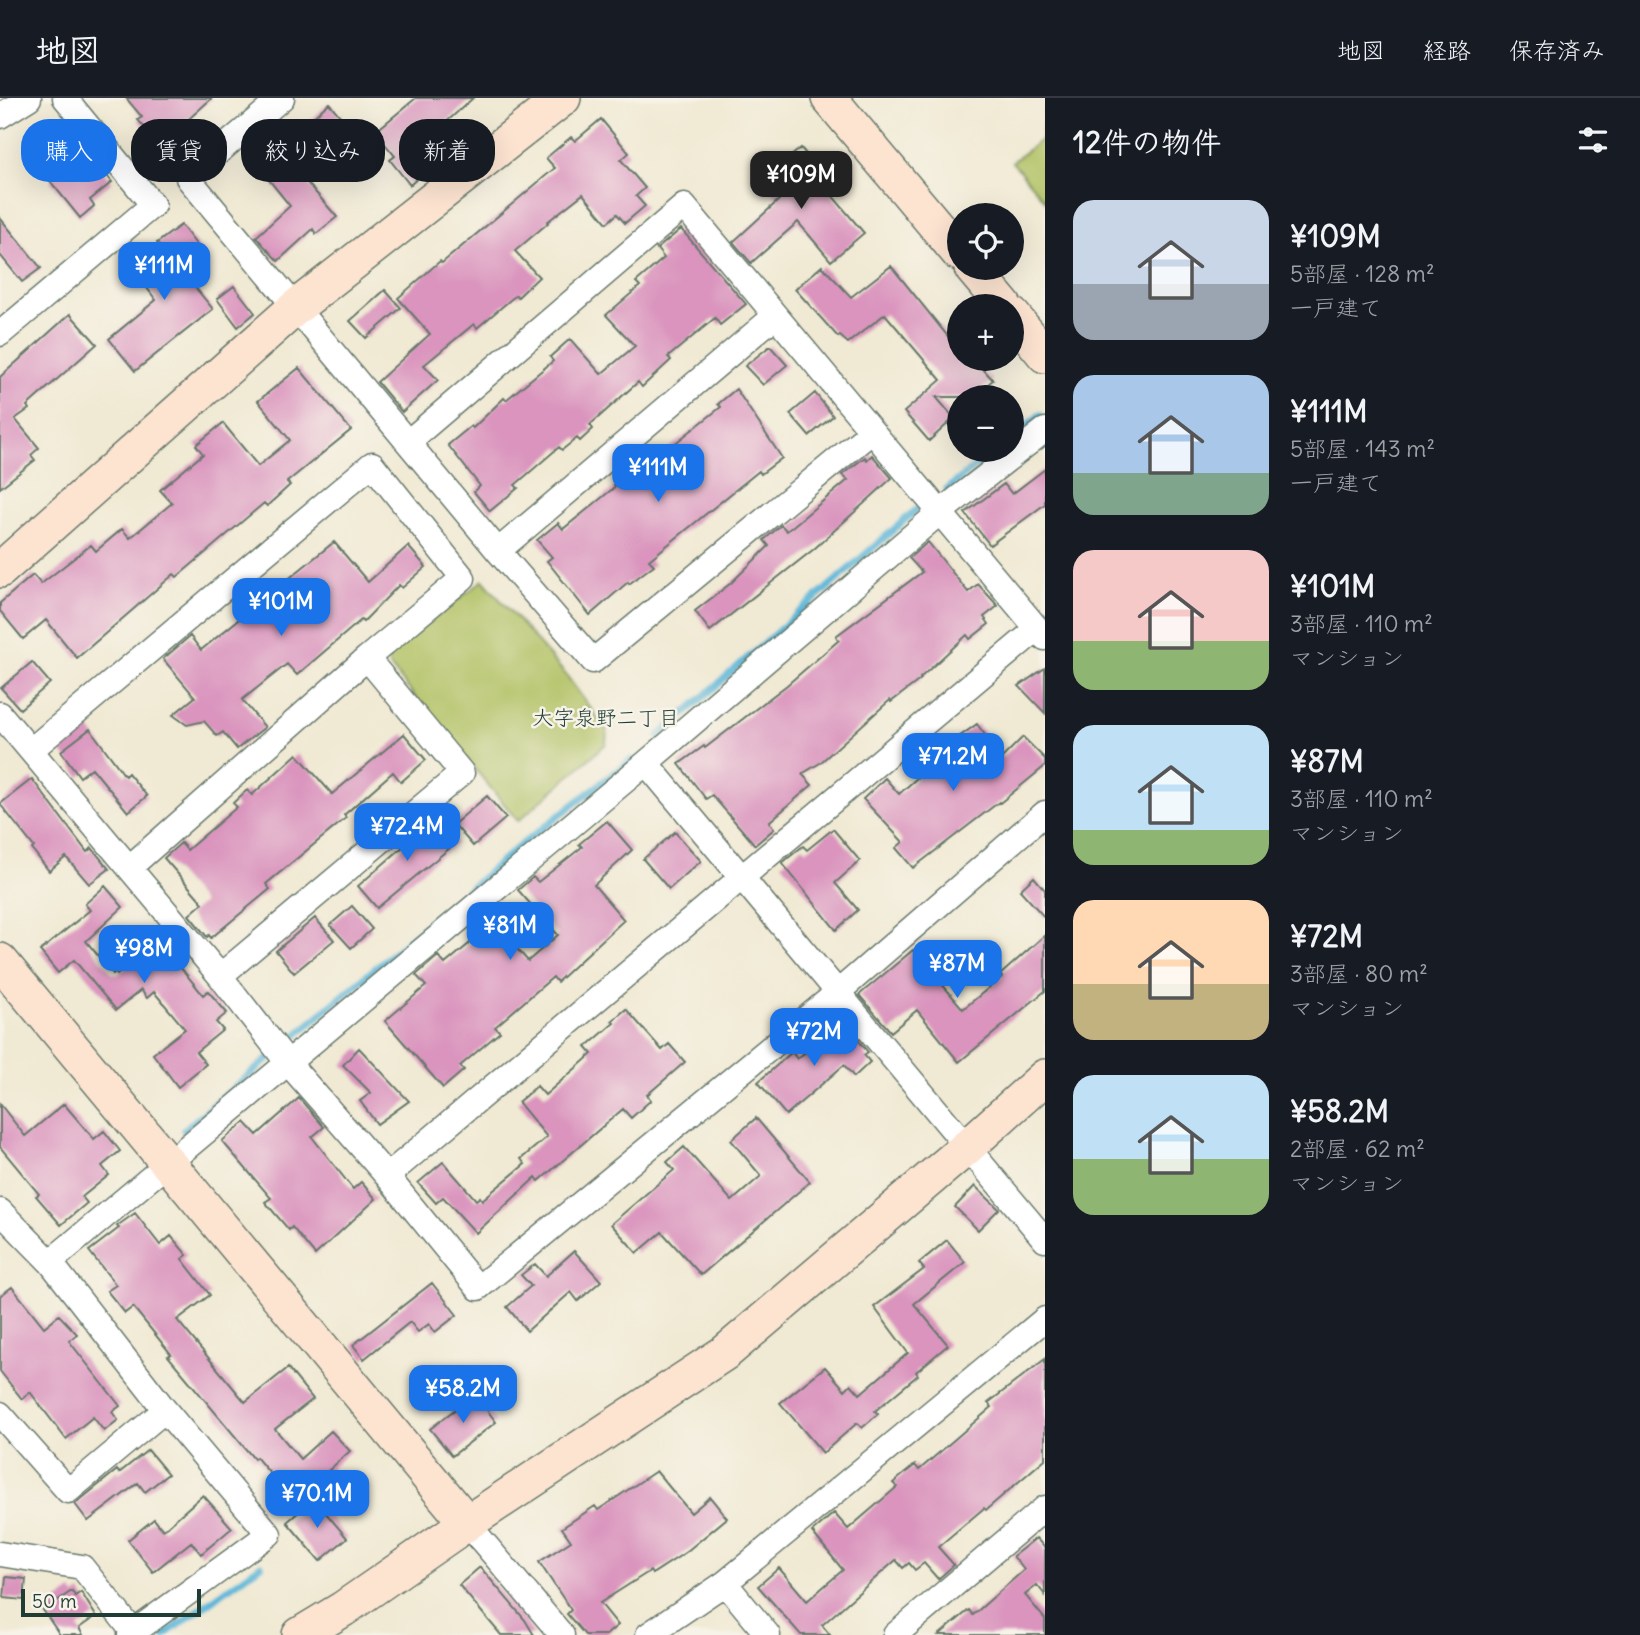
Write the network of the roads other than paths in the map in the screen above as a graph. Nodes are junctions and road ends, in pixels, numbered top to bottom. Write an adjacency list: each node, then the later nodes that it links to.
1 (29, 98): 6 (street)
2 (65, 98): 13 (street)
3 (282, 98): 10 (street)
4 (564, 98): 10 (street)
5 (829, 98): 7 (street)
6 (0, 117)
7 (947, 239)
8 (982, 280): 9 (street)
9 (994, 294)
10 (295, 309): 17 (street); 20 (street)
11 (775, 316): 16 (street); 17 (street); 19 (street)
12 (1024, 330): 14 (street)
13 (0, 334)
14 (1045, 355)
15 (1045, 430): 18 (street)
16 (871, 432): 18 (street); 19 (street)
17 (408, 442): 19 (street)
18 (939, 513): 21 (street); 25 (street)
19 (498, 551)
20 (0, 570)
21 (1041, 634): 28 (street)
22 (367, 658): 24 (street); 27 (street); 30 (street)
23 (0, 714): 24 (street)
24 (31, 750): 27 (street)
25 (646, 764): 28 (street); 32 (street)
26 (1045, 813): 31 (street)
27 (130, 867): 30 (street)
28 (741, 878): 31 (street); 36 (street)
29 (0, 961): 35 (street)
30 (220, 976): 32 (street)
31 (837, 993): 34 (street); 36 (street)
32 (288, 1063): 35 (street); 36 (street)
33 (1045, 1077): 34 (street)
34 (966, 1148): 38 (street); 44 (street)
35 (167, 1162): 39 (street); 44 (street)
36 (387, 1175)
37 (0, 1211): 39 (street)
38 (1045, 1240)
39 (50, 1262): 41 (street)
40 (1045, 1320): 46 (street)
41 (165, 1410): 42 (street); 47 (street)
42 (0, 1415)
43 (1045, 1508): 52 (street)
44 (467, 1523): 48 (street); 49 (street)
45 (0, 1554): 47 (street)
46 (725, 1584): 50 (street); 51 (street)
47 (132, 1634)
48 (300, 1635)
49 (562, 1635)
50 (648, 1635)
51 (768, 1635)
52 (895, 1635)

